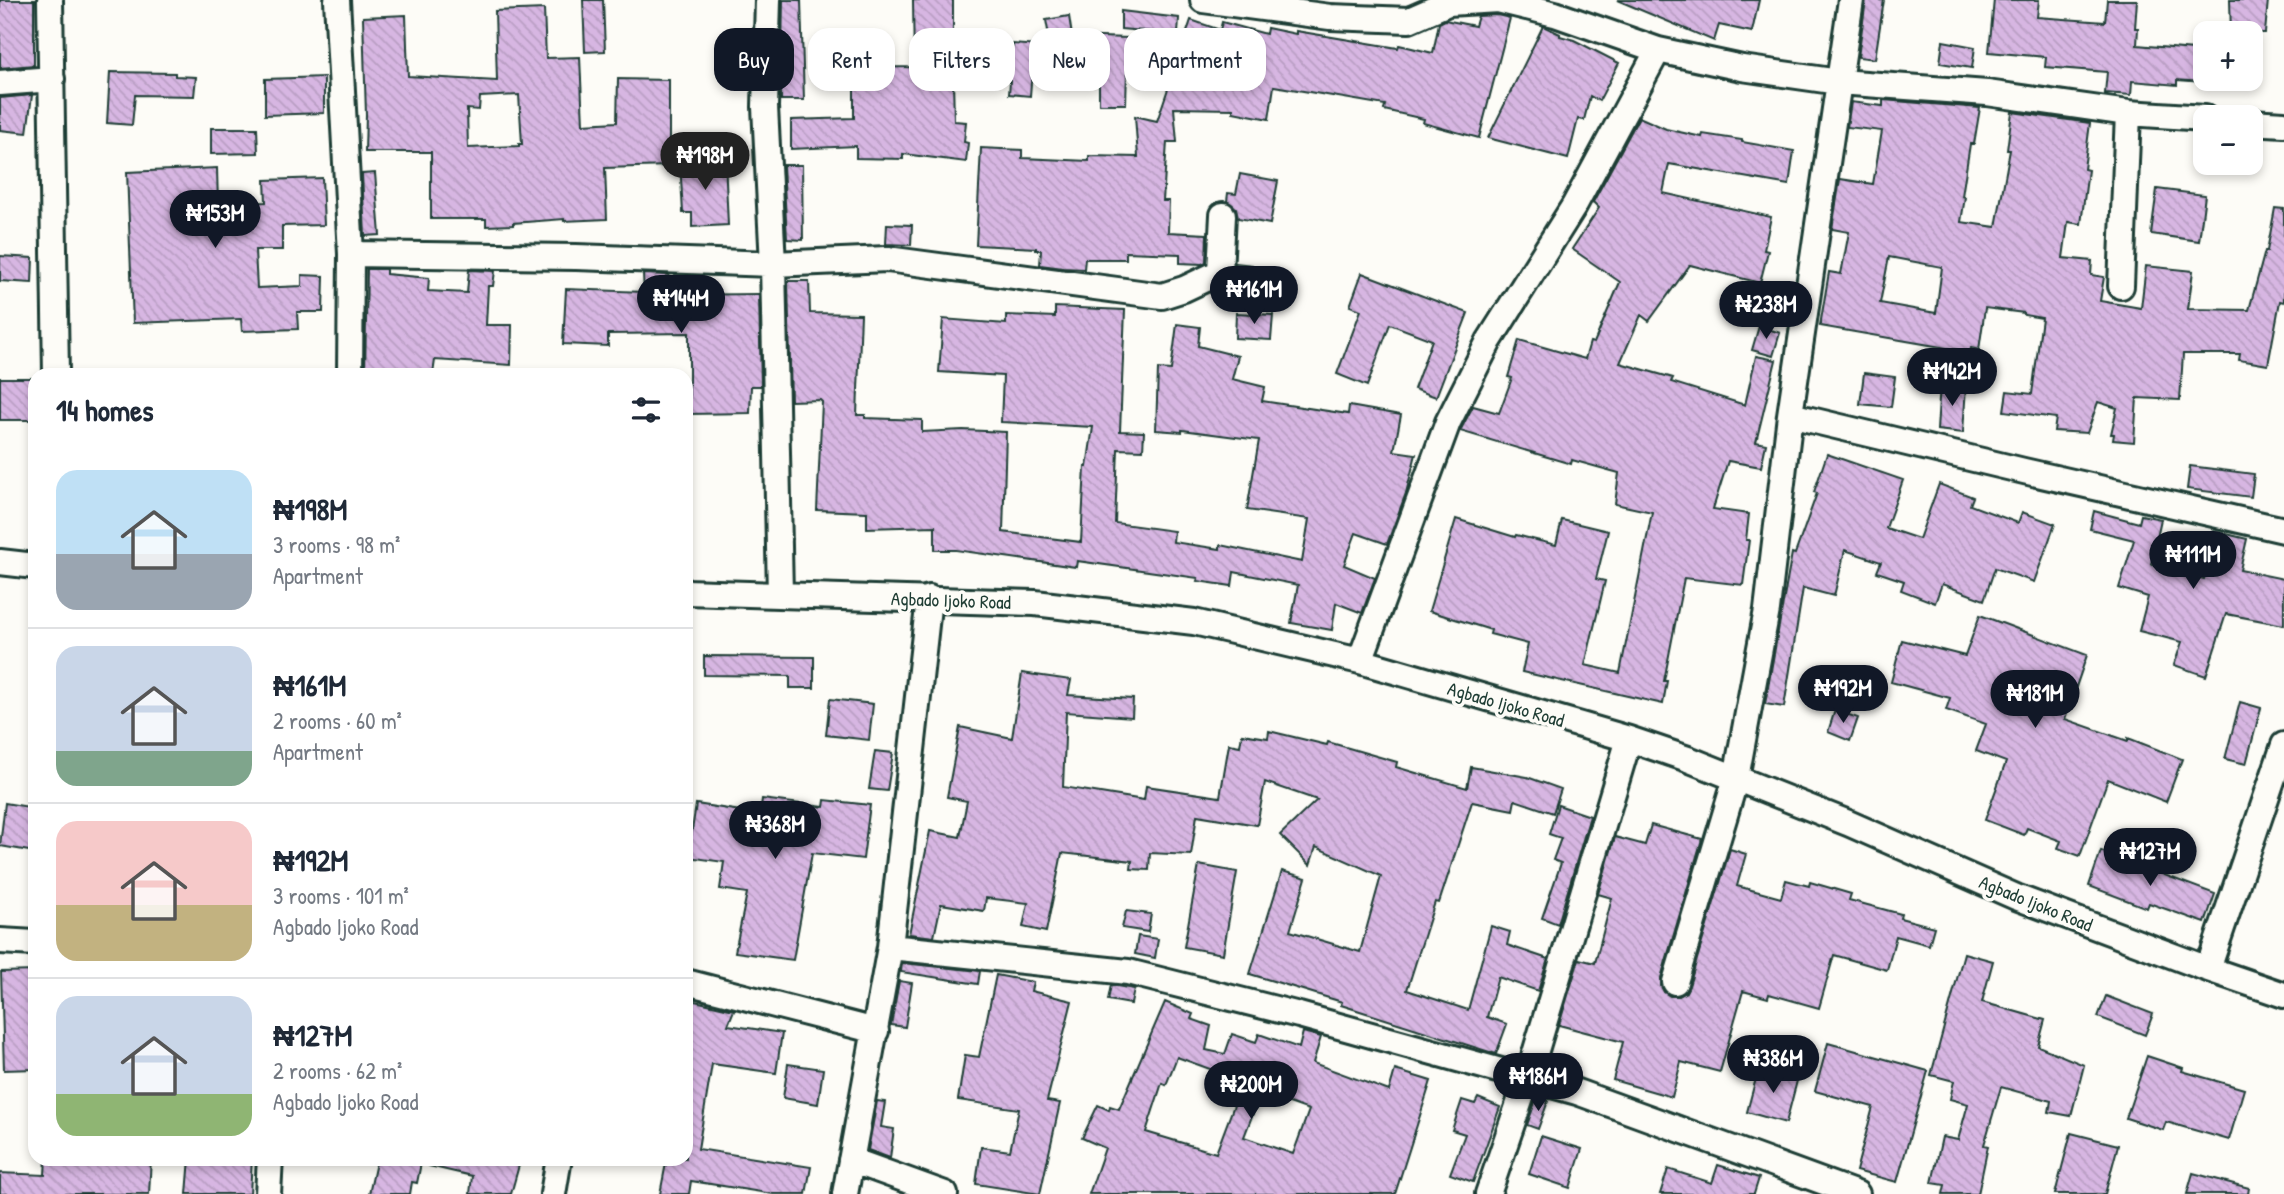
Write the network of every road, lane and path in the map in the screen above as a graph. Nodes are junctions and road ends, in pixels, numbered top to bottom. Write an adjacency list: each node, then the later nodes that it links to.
1 (50, 0): 7 (street)
2 (337, 0): 15 (street)
3 (768, 0): 16 (street)
4 (1203, 0): 6 (street)
5 (1851, 0): 8 (street)
6 (1658, 50): 8 (street); 27 (street)
7 (52, 79): 9 (street); 18 (street)
8 (1839, 82): 10 (street); 20 (street)
9 (0, 83)
10 (2129, 113): 11 (street); 17 (street)
11 (2193, 117)
12 (2263, 123): 13 (street)
13 (2284, 124)
14 (1223, 215): 16 (street)
15 (351, 254): 16 (street); 19 (street)
16 (773, 264): 25 (street)
17 (2121, 286)
18 (56, 368)
19 (350, 368)
20 (1790, 415): 21 (street); 30 (street)
21 (2284, 530)
22 (0, 562): 23 (street)
23 (28, 565)
24 (693, 592): 25 (street, Agbado Ijoko Road)
25 (780, 594): 26 (street, Agbado Ijoko Road)
26 (929, 598): 27 (street, Agbado Ijoko Road); 33 (street)
27 (1360, 662): 28 (street, Agbado Ijoko Road)
28 (1629, 739): 30 (street, Agbado Ijoko Road); 39 (street)
29 (2284, 745): 34 (street)
30 (1736, 778): 34 (street, Agbado Ijoko Road); 35 (street)
31 (0, 941): 32 (street)
32 (28, 943)
33 (890, 947): 38 (street); 39 (street)
34 (2208, 970): 37 (street, Agbado Ijoko Road)
35 (1675, 982)
36 (693, 984): 38 (street)
37 (2284, 995)
38 (876, 1031): 40 (street)
39 (1528, 1077): 47 (street); 48 (street)
40 (851, 1160): 45 (street); 46 (street)
41 (270, 1166): 43 (street)
42 (558, 1166): 44 (street)
43 (268, 1194)
44 (553, 1194)
45 (845, 1194)
46 (945, 1194)
47 (1488, 1194)
48 (1857, 1194)

